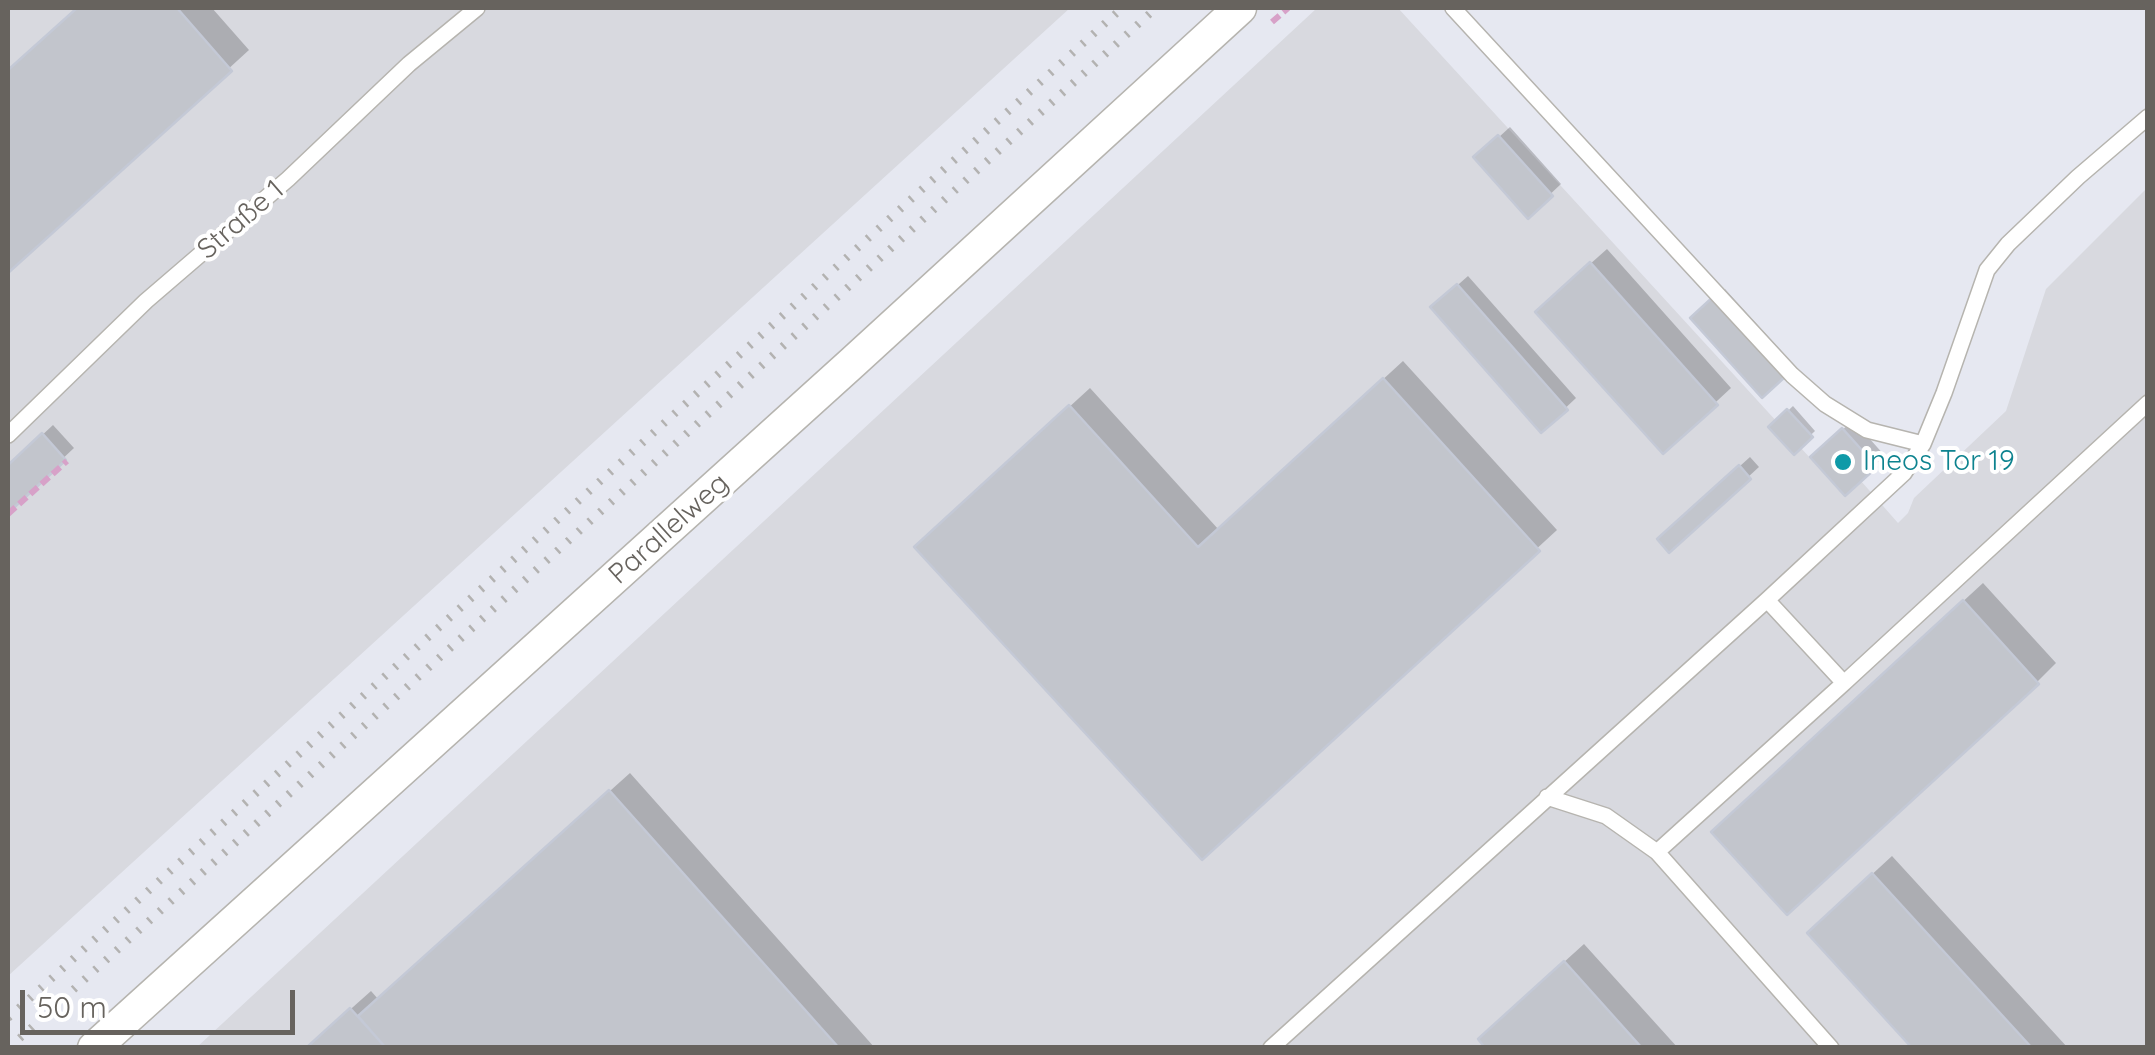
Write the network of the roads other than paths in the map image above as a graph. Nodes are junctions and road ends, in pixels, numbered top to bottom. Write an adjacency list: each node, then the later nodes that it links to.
1 (477, 8): 6 (lane, Straße 1)
2 (1240, 8): 12 (street, Parallelweg)
3 (1453, 8): 7 (lane)
4 (2148, 117): 7 (lane)
5 (2148, 403): 9 (lane)
6 (8, 434)
7 (1923, 444): 8 (lane)
8 (1767, 600): 9 (lane); 10 (lane)
9 (1844, 683): 11 (lane)
10 (1548, 797): 11 (lane); 13 (lane)
11 (1657, 852): 14 (lane)
12 (94, 1048)
13 (1272, 1048)
14 (1831, 1048)

